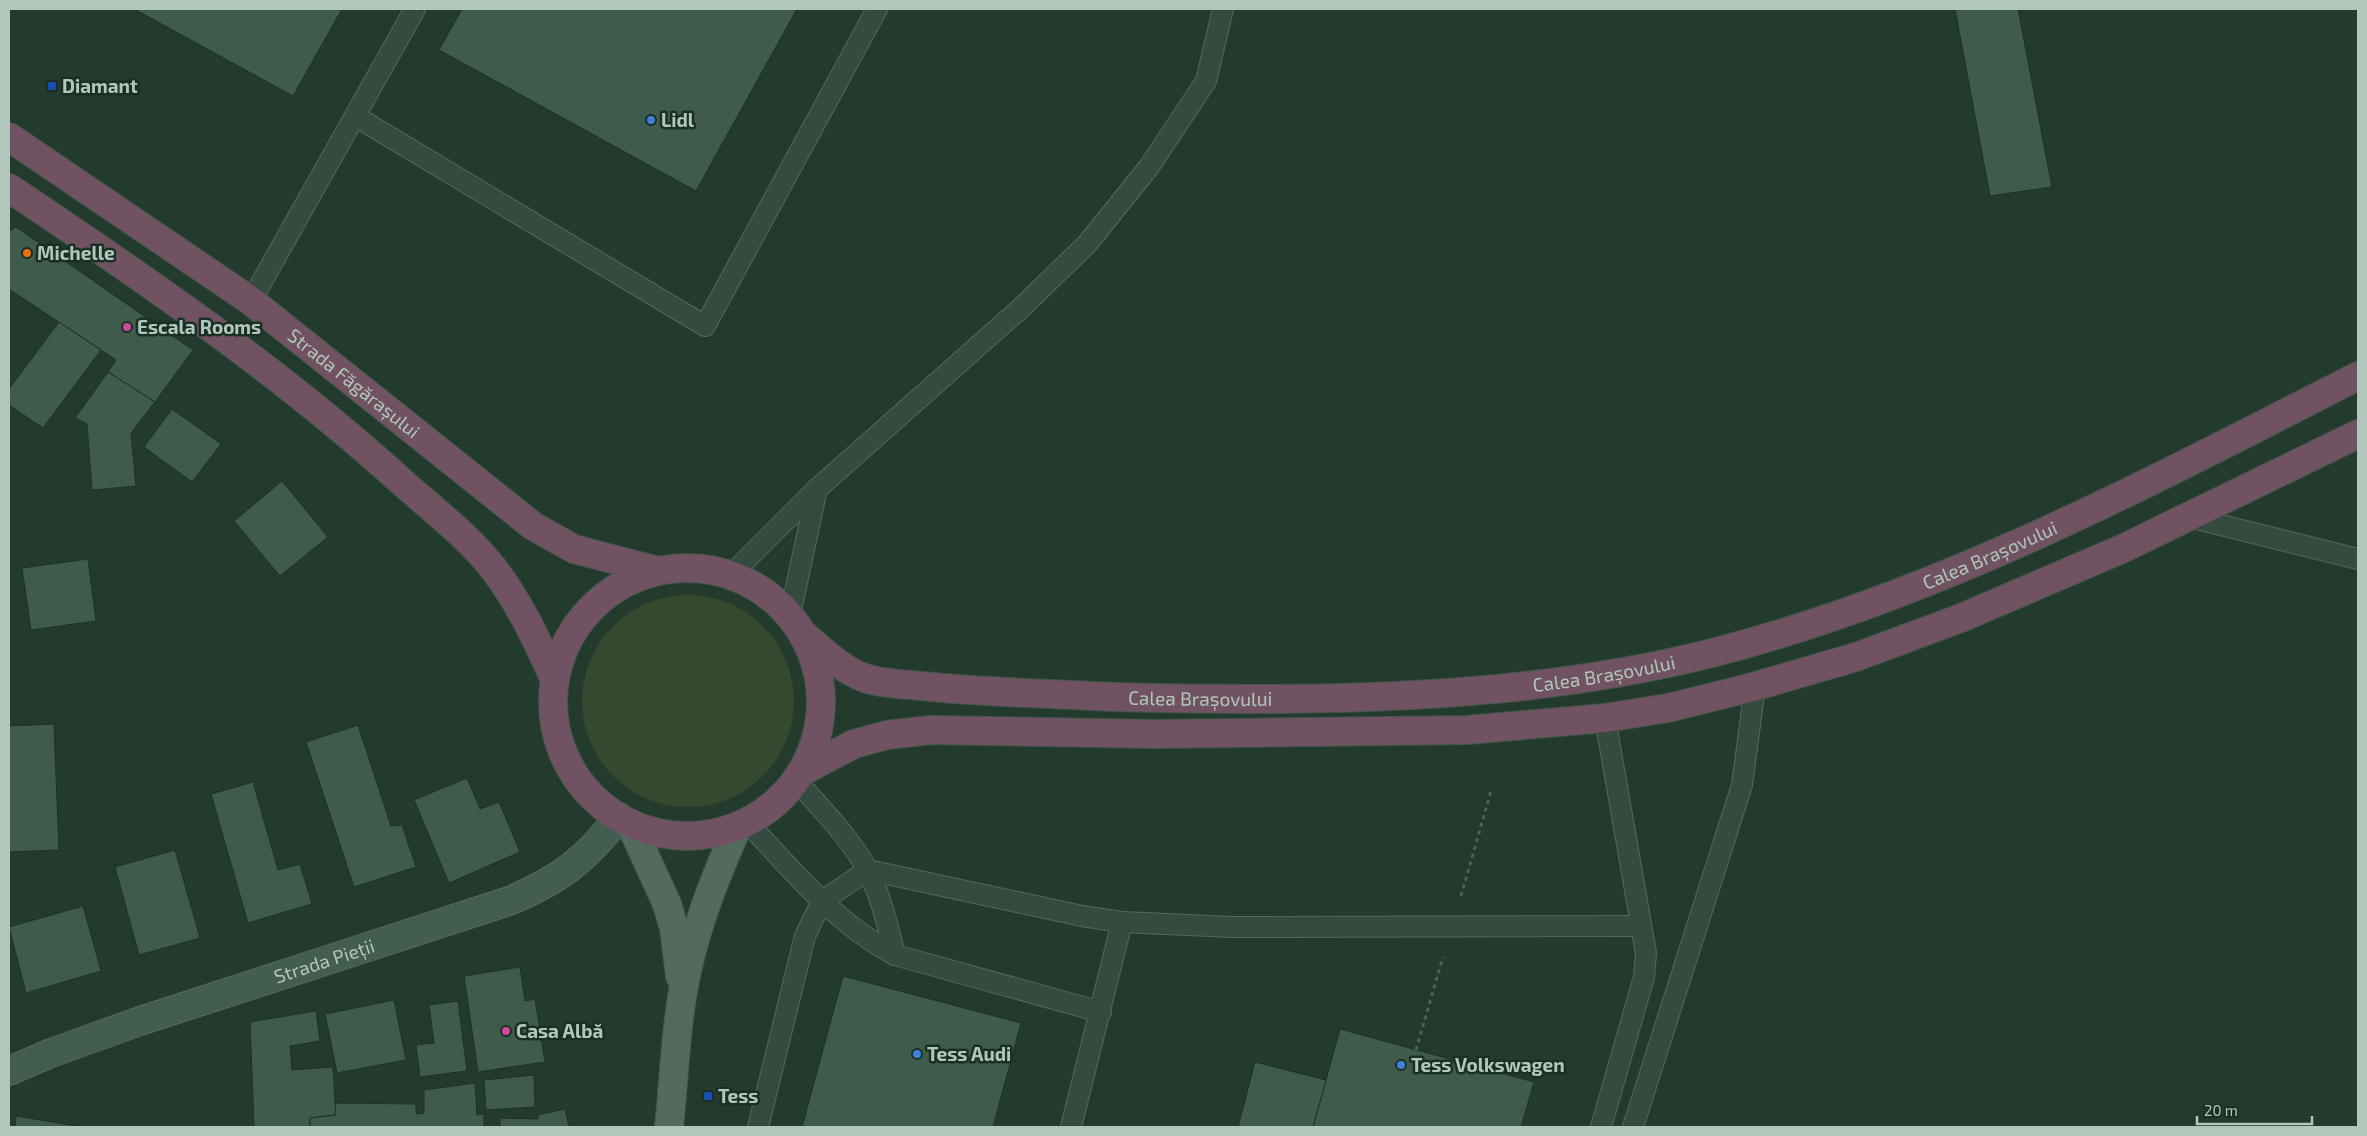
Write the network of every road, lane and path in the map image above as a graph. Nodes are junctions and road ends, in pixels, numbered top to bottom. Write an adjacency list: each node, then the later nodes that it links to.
1 (415, 9): 4 (lane)
2 (877, 9): 4 (lane)
3 (1223, 9): 12 (lane)
4 (355, 116): 7 (lane)
5 (9, 137): 7 (highway, Strada Făgărașului)
6 (9, 188): 18 (highway, Strada Făgărașului)
7 (251, 301): 15 (highway, Strada Făgărașului)
8 (2358, 364): 10 (lane)
9 (2358, 376): 10 (highway, Calea Brașovului)
10 (2331, 390): 17 (highway, Calea Brașovului)
11 (2358, 434): 13 (highway, Calea Brașovului)
12 (817, 488): 16 (lane); 17 (lane)
13 (2188, 517): 14 (lane); 19 (highway, Calea Brașovului)
14 (2358, 559)
15 (658, 571): 16 (highway, Strada Făgărașului); 18 (highway, Strada Făgărașului)
16 (731, 575): 17 (highway, Strada Făgărașului)
17 (797, 625): 21 (highway, Strada Făgărașului)
18 (555, 680): 22 (highway, Strada Făgărașului)
19 (1755, 686): 20 (highway, Calea Brașovului); 36 (lane)
20 (1605, 718): 21 (highway, Calea Brașovului); 27 (lane)
21 (799, 776): 23 (highway, Strada Făgărașului); 24 (lane)
22 (624, 820): 23 (highway, Strada Făgărașului); 29 (main road); 31 (street, Strada Pieții)
23 (743, 824): 25 (lane); 29 (main road)
24 (868, 870): 25 (lane); 26 (lane); 28 (lane)
25 (822, 901): 28 (lane); 33 (lane)
26 (1122, 922): 27 (lane); 30 (lane)
27 (1641, 926): 35 (lane)
28 (895, 954): 30 (lane)
29 (682, 992): 32 (main road)
30 (1101, 1012): 34 (lane)
31 (9, 1071)
32 (669, 1127)
33 (758, 1127)
34 (1070, 1127)
35 (1600, 1127)
36 (1633, 1127)

